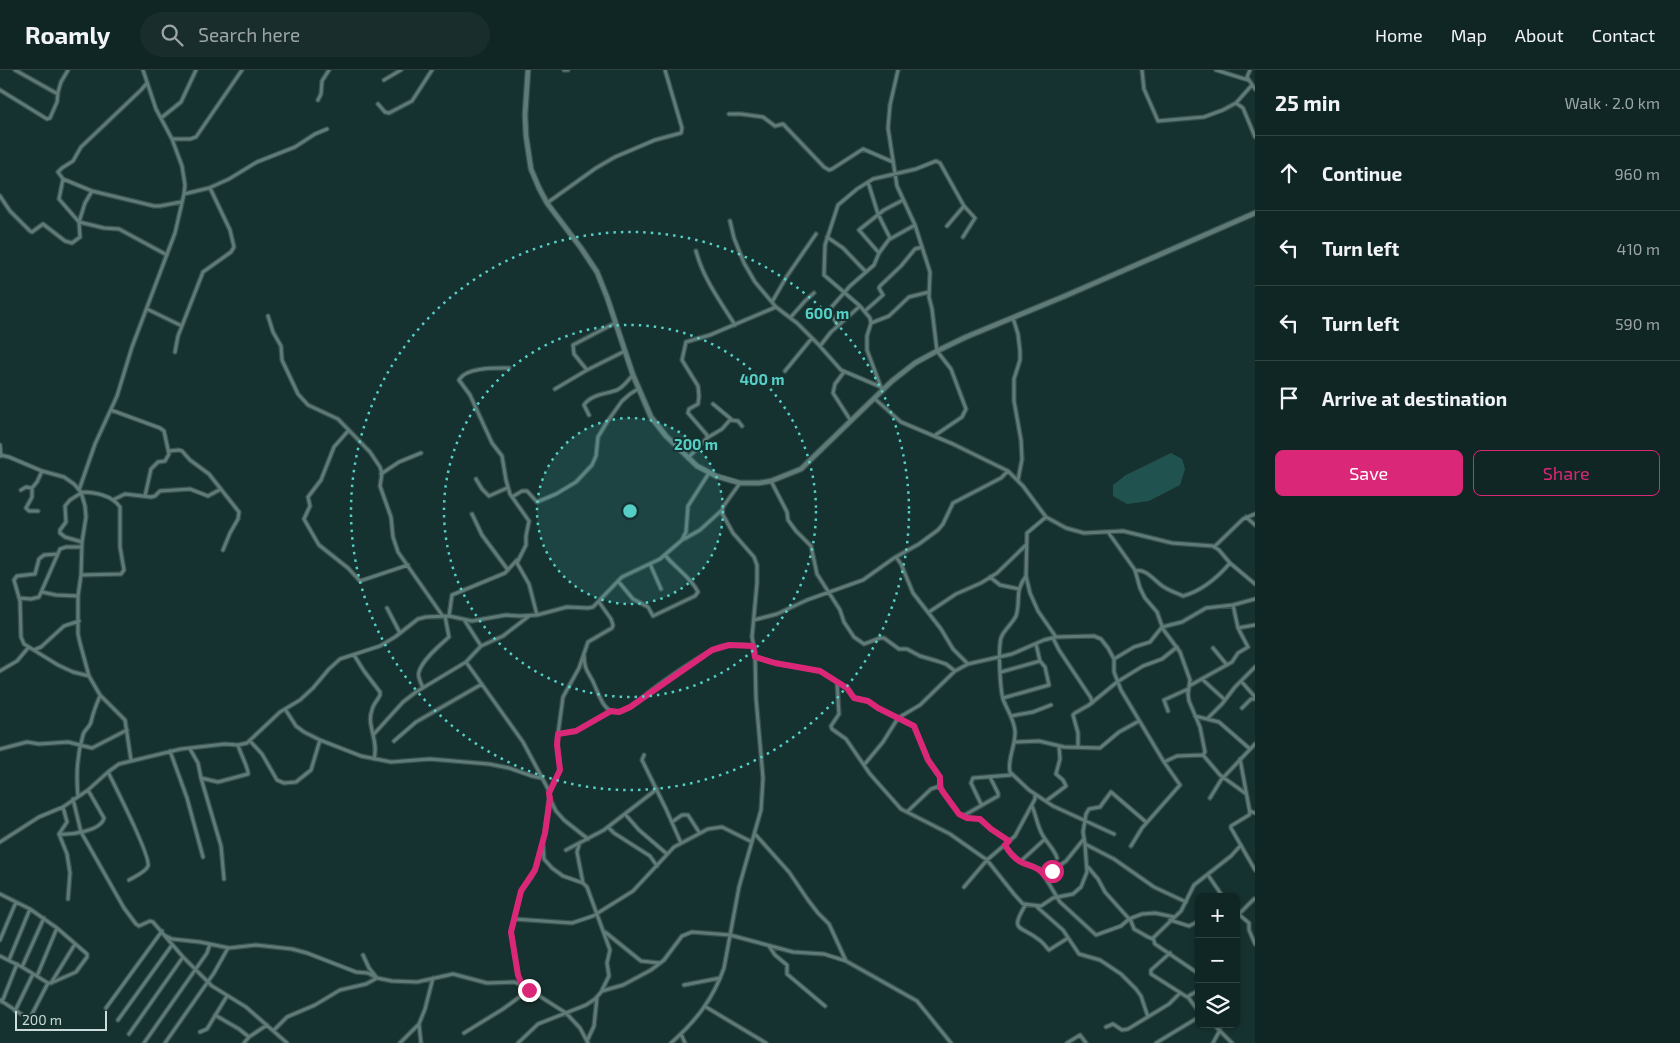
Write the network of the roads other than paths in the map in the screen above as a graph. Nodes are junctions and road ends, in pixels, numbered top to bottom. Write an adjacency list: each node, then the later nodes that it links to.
1 (15, 70): 20 (street)
2 (143, 70): 17 (street)
3 (196, 70): 25 (street)
4 (242, 70): 28 (street)
5 (329, 70): 21 (street)
6 (401, 70): 15 (street)
7 (432, 70): 23 (street)
8 (528, 70): 39 (main road)
9 (665, 70): 39 (street)
10 (898, 70): 29 (street)
11 (1142, 70): 22 (street)
12 (1216, 70): 16 (street)
13 (1250, 70): 16 (street)
14 (66, 71): 20 (street)
15 (384, 80)
16 (1248, 80): 18 (street)
17 (147, 82): 25 (street); 31 (street)
18 (1254, 87): 22 (street)
19 (0, 90): 20 (street)
20 (58, 92)
21 (318, 100)
22 (1236, 103): 27 (street)
23 (378, 104)
24 (729, 114): 29 (street)
25 (161, 118): 28 (street)
26 (327, 130): 33 (street)
27 (1255, 137)
28 (172, 139): 35 (street)
29 (893, 162): 30 (street)
30 (896, 174): 32 (street); 37 (street); 40 (street)
31 (63, 179): 34 (street); 44 (street)
32 (868, 182): 42 (street); 48 (street)
33 (210, 188): 35 (street); 70 (street)
34 (92, 191): 38 (street); 44 (street)
35 (184, 194): 38 (street)
36 (0, 196): 44 (street)
37 (904, 200): 42 (street); 45 (street)
38 (181, 202): 54 (street)
39 (547, 203): 67 (main road)
40 (964, 206): 46 (street); 49 (street)
41 (1255, 213): 66 (main road)
42 (878, 214): 50 (street); 53 (street)
43 (730, 221): 59 (street)
44 (79, 222): 54 (street)
45 (915, 225): 50 (street); 51 (street)
46 (947, 226)
47 (816, 234): 59 (street)
48 (827, 237): 55 (street); 56 (street)
49 (963, 237)
50 (890, 239): 53 (street)
51 (922, 247): 57 (street); 63 (street)
52 (696, 251): 69 (street)
53 (879, 252): 55 (street)
54 (167, 254): 62 (street)
55 (866, 272): 56 (street)
56 (845, 292): 60 (street); 71 (street)
57 (929, 292): 68 (street); 75 (street)
58 (814, 293): 65 (street)
59 (772, 302): 61 (street)
60 (860, 306): 63 (street); 71 (street)
61 (776, 307): 65 (street); 69 (street)
62 (147, 310): 70 (street); 87 (street)
63 (865, 310): 68 (street)
64 (268, 316): 92 (street)
65 (790, 318): 72 (street)
66 (1013, 318): 75 (main road); 105 (street)
67 (615, 323): 74 (main road); 78 (street)
68 (871, 323): 83 (street)
69 (735, 325): 94 (street)
70 (182, 326): 76 (street)
71 (838, 326): 73 (street)
72 (812, 338): 73 (street); 79 (street)
73 (820, 346): 80 (street)
74 (624, 351): 78 (street); 81 (main road)
75 (937, 351): 83 (main road); 93 (street)
76 (175, 352)
77 (509, 368): 109 (street)
78 (587, 370): 82 (street)
79 (785, 371)
80 (844, 372): 83 (street); 90 (street)
81 (633, 375): 84 (main road); 88 (street)
82 (555, 388)
83 (882, 388): 85 (main road)
84 (638, 389): 99 (main road); 114 (street)
85 (874, 398): 90 (main road); 93 (street)
86 (714, 404): 89 (street)
87 (111, 410): 96 (street); 112 (street)
88 (589, 415)
89 (731, 420): 91 (street); 94 (street)
90 (851, 422): 106 (main road)
91 (742, 426)
92 (348, 431): 103 (street); 136 (street)
93 (934, 436): 101 (street)
94 (707, 438): 99 (street)
95 (0, 446): 98 (street)
96 (169, 451): 110 (street); 113 (street)
97 (421, 453): 103 (street)
98 (1, 456): 100 (street)
99 (688, 458): 102 (main road)
100 (42, 471): 108 (street); 112 (street)
101 (1008, 471): 105 (street); 132 (street)
102 (708, 473): 107 (main road); 124 (street)
103 (381, 475): 136 (street)
104 (476, 479): 109 (street)
105 (1018, 480): 120 (street)
106 (770, 481): 107 (main road); 147 (street)
107 (740, 482): 116 (street)
108 (32, 488): 111 (street); 117 (street)
109 (507, 488): 114 (street)
110 (221, 489): 113 (street); 129 (street)
111 (21, 490)
112 (80, 492): 115 (street); 125 (street); 125 (street)
113 (145, 496): 115 (street)
114 (512, 497): 133 (street)
115 (112, 500): 139 (street)
116 (722, 509): 124 (street); 158 (street)
117 (38, 511)
118 (472, 514): 137 (street)
119 (1255, 514): 121 (street)
120 (1046, 517): 123 (street); 126 (street)
121 (1246, 517): 122 (street); 128 (street)
122 (1255, 525)
123 (1108, 532): 128 (street); 138 (street)
124 (682, 540): 131 (street)
125 (82, 542): 127 (street)
126 (1026, 544): 140 (street); 141 (street)
127 (81, 547): 130 (street); 139 (street)
128 (1214, 547): 134 (street)
129 (223, 550)
130 (57, 554): 146 (street); 149 (street)
131 (665, 555): 135 (street); 142 (street)
132 (896, 557): 147 (street); 154 (street)
133 (518, 560): 137 (street); 155 (street)
134 (1230, 563): 138 (street); 143 (street)
135 (650, 564): 142 (street); 145 (street)
136 (408, 565): 156 (street)
137 (508, 570): 156 (street)
138 (1135, 571): 162 (street)
139 (81, 575): 148 (street)
140 (1026, 576): 144 (street); 165 (street)
141 (990, 577): 144 (street); 154 (street)
142 (618, 581): 151 (street)
143 (1255, 584)
144 (1019, 589): 176 (street)
145 (660, 590)
146 (42, 592): 148 (street); 149 (street)
147 (829, 592): 158 (street); 184 (street)
148 (78, 596): 159 (street)
149 (19, 598): 170 (street)
150 (1255, 599): 152 (street)
151 (598, 602): 155 (street); 174 (street)
152 (1233, 605): 162 (street); 163 (street)
153 (387, 608): 164 (street)
154 (929, 612): 180 (street)
155 (537, 615): 157 (street)
156 (445, 616): 160 (street); 164 (street); 193 (street)
157 (529, 616): 160 (street); 167 (street)
158 (754, 620): 168 (street)
159 (79, 621): 172 (street); 186 (street)
160 (465, 621): 167 (street)
161 (1255, 625): 163 (street)
162 (1162, 626): 169 (street); 177 (street)
163 (1238, 628): 181 (street)
164 (400, 633): 173 (street)
165 (1054, 638): 166 (street); 177 (street); 198 (street)
166 (1036, 644): 176 (street); 178 (street)
167 (481, 646): 179 (street)
168 (753, 646): 175 (street); 202 (street)
169 (1177, 647): 190 (street); 192 (street)
170 (28, 648): 172 (street); 183 (street)
171 (1213, 648): 181 (street)
172 (33, 651): 186 (street)
173 (354, 655): 201 (street); 210 (street)
174 (584, 655): 202 (street); 211 (street)
175 (755, 657): 189 (street); 264 (street)
176 (1000, 657): 180 (street); 185 (street)
177 (1114, 660): 190 (street)
178 (1040, 661): 185 (street); 195 (street)
179 (466, 662): 191 (street); 193 (street)
180 (968, 664): 184 (street)
181 (1227, 665): 187 (street)
182 (1255, 667): 188 (street)
183 (0, 671)
184 (955, 671): 206 (street)
185 (1000, 672): 195 (street)
186 (88, 676): 194 (street)
187 (1202, 679): 192 (street); 197 (street)
188 (1241, 681): 196 (street); 197 (street)
189 (838, 682): 206 (street); 231 (street)
190 (1117, 682): 198 (street); 208 (street)
191 (482, 684): 214 (street); 236 (street)
192 (1189, 687): 203 (street); 205 (street)
193 (423, 688): 210 (street)
194 (100, 696): 209 (street); 217 (street)
195 (1002, 698): 204 (street)
196 (1255, 698): 200 (street)
197 (1225, 700): 207 (street)
198 (1092, 703): 220 (street)
199 (1051, 705): 204 (street)
200 (1242, 708)
201 (285, 709): 212 (street); 213 (street)
202 (611, 711): 211 (street)
203 (1168, 711)
204 (1010, 716): 215 (street)
205 (1195, 716): 207 (street); 226 (street)
206 (898, 718): 231 (street); 238 (street)
207 (1208, 718): 223 (street)
208 (1139, 721): 220 (street); 230 (street)
209 (127, 730): 217 (street); 228 (street)
210 (374, 734): 227 (street)
211 (558, 734): 241 (street)
212 (320, 740): 213 (street); 227 (street)
213 (250, 741): 218 (street)
214 (394, 741)
215 (1015, 742): 219 (street); 233 (street)
216 (1255, 744): 223 (street)
217 (80, 745): 221 (street); 244 (street)
218 (238, 745): 222 (street); 235 (street)
219 (1059, 746): 220 (street); 248 (street)
220 (1078, 747)
221 (0, 749)
222 (190, 749): 224 (street); 235 (street)
223 (1250, 749): 229 (street)
224 (170, 751): 228 (street); 281 (street)
225 (644, 755): 239 (street)
226 (1204, 755): 230 (street); 237 (street)
227 (374, 759): 236 (street)
228 (131, 760): 232 (street)
229 (1240, 760): 237 (street); 243 (street)
230 (1164, 762): 259 (street)
231 (864, 765): 253 (street)
232 (108, 772): 240 (street); 291 (street)
233 (1011, 775): 234 (street); 242 (street)
234 (990, 777): 249 (street); 249 (street)
235 (201, 778): 290 (street)
236 (541, 778): 241 (street)
237 (1223, 778): 243 (street); 245 (street)
238 (940, 786): 253 (street); 256 (street)
239 (657, 789): 255 (street); 258 (street)
240 (88, 790): 244 (street); 261 (street)
241 (549, 793): 247 (street)
242 (1034, 793): 248 (street); 250 (street)
243 (1245, 793): 252 (street)
244 (78, 797): 246 (street)
245 (1210, 798)
246 (73, 799): 251 (street); 261 (street)
247 (550, 799): 266 (street); 272 (street)
248 (1046, 801): 257 (street)
249 (981, 804): 256 (street)
250 (1032, 805): 267 (street); 269 (street)
251 (63, 807): 263 (street); 270 (street)
252 (1250, 811): 254 (street); 277 (street)
253 (907, 812): 283 (street)
254 (1255, 813)
255 (625, 814): 260 (street); 280 (street)
256 (962, 816): 269 (street)
257 (1084, 821): 259 (street); 265 (street); 268 (street)
258 (672, 822): 262 (street); 273 (street)
259 (1146, 823): 278 (street)
260 (608, 827): 266 (street); 286 (street)
261 (81, 832): 263 (street); 314 (street)
262 (699, 832): 271 (street); 273 (street)
263 (59, 834): 297 (street)
264 (754, 834): 271 (street); 332 (street)
265 (1114, 834)
266 (588, 839): 274 (street)
267 (1045, 839): 282 (street); 284 (street)
268 (1084, 840): 275 (street); 289 (street)
269 (1009, 841): 276 (street)
270 (0, 842)
271 (752, 842): 316 (street)
272 (542, 843): 292 (street); 309 (street)
273 (681, 843): 280 (street)
274 (580, 844): 279 (street); 292 (street)
275 (1085, 844): 285 (street); 300 (street)
276 (1005, 845): 283 (street); 284 (street)
277 (1241, 845): 287 (street); 288 (street)
278 (1131, 846)
279 (566, 850)
280 (666, 854): 286 (street)
281 (203, 857)
282 (1057, 858)
283 (987, 860): 293 (street); 301 (street)
284 (1021, 861): 289 (street)
285 (1087, 865): 296 (street); 310 (street)
286 (657, 866): 305 (street)
287 (1255, 870)
288 (1208, 874): 294 (street); 300 (street)
289 (1045, 876): 296 (street)
290 (224, 879)
291 (129, 880)
292 (583, 883): 305 (street)
293 (964, 887)
294 (1220, 893)
295 (0, 894): 299 (street)
296 (1057, 897): 302 (street); 310 (street)
297 (68, 899)
298 (1254, 899): 304 (street)
299 (16, 902): 303 (street); 320 (street)
300 (1186, 902): 307 (street)
301 (1026, 904): 302 (street); 318 (street)
302 (1037, 906): 318 (street)
303 (30, 909): 308 (street); 331 (street)
304 (1240, 911)
305 (598, 914): 309 (street); 315 (street)
306 (1240, 915): 323 (street)
307 (1174, 917): 310 (street); 311 (street)
308 (44, 918): 313 (street); 335 (street)
309 (514, 919): 344 (street)
310 (1129, 919): 319 (street)
311 (1170, 920): 312 (street); 319 (street)
312 (1195, 922)
313 (57, 928): 321 (street); 338 (street)
314 (162, 931): 317 (street); 357 (street)
315 (604, 932): 334 (street); 347 (street)
316 (730, 935): 325 (street); 334 (street); 341 (street)
317 (166, 936): 322 (street); 324 (street)
318 (1068, 938): 361 (street)
319 (1153, 938): 327 (street)
320 (0, 940)
321 (75, 944): 343 (street); 343 (street)
322 (210, 944): 326 (street); 336 (street)
323 (1255, 944)
324 (172, 945): 329 (street); 363 (street)
325 (769, 946): 332 (street); 354 (street)
326 (229, 948): 339 (street); 342 (street)
327 (1170, 954): 337 (street); 348 (street)
328 (362, 955): 339 (street)
329 (183, 957): 336 (street); 372 (street)
330 (0, 958): 331 (street)
331 (9, 960): 333 (street)
332 (846, 961): 386 (street)
333 (17, 964): 335 (street); 353 (street)
334 (660, 964): 347 (street)
335 (22, 967): 338 (street)
336 (195, 969): 342 (street); 376 (street)
337 (1195, 971)
338 (35, 975): 343 (street); 358 (street)
339 (377, 978): 340 (street); 368 (street)
340 (433, 978): 344 (street); 364 (street)
341 (720, 978): 345 (street); 355 (street)
342 (208, 982): 350 (street); 377 (street)
343 (49, 983): 358 (street)
344 (522, 985): 346 (street)
345 (684, 985)
346 (529, 990): 359 (street); 371 (street)
347 (602, 991): 351 (street)
348 (1180, 993): 352 (street); 361 (street)
349 (1195, 993): 352 (street)
350 (227, 996): 360 (street); 365 (street)
351 (597, 997): 359 (street); 375 (street)
352 (1188, 997): 356 (street)
353 (1, 1001): 358 (street)
354 (825, 1006)
355 (706, 1007): 373 (street); 385 (street)
356 (1195, 1007)
357 (106, 1008)
358 (15, 1011)
359 (566, 1014): 375 (street); 382 (street)
360 (215, 1016): 370 (street); 374 (street)
361 (1148, 1017): 366 (street)
362 (1195, 1019): 389 (street)
363 (118, 1020)
364 (419, 1024): 380 (street); 381 (street)
365 (267, 1025): 368 (street); 374 (street)
366 (1106, 1027)
367 (1218, 1028): 369 (street)
368 (274, 1030): 379 (street)
369 (1220, 1030): 390 (street); 391 (street)
370 (200, 1032)
371 (464, 1032)
372 (129, 1034)
373 (681, 1034): 383 (street); 384 (street)
374 (249, 1037): 378 (street)
375 (587, 1042)
376 (144, 1043)
377 (165, 1043)
378 (244, 1043)
379 (287, 1043)
380 (400, 1043)
381 (421, 1043)
382 (518, 1043)
383 (671, 1043)
384 (685, 1043)
385 (766, 1043)
386 (951, 1043)
387 (1067, 1043): 388 (street)
388 (1086, 1043)
389 (1156, 1043)
390 (1212, 1043)
391 (1232, 1043)

